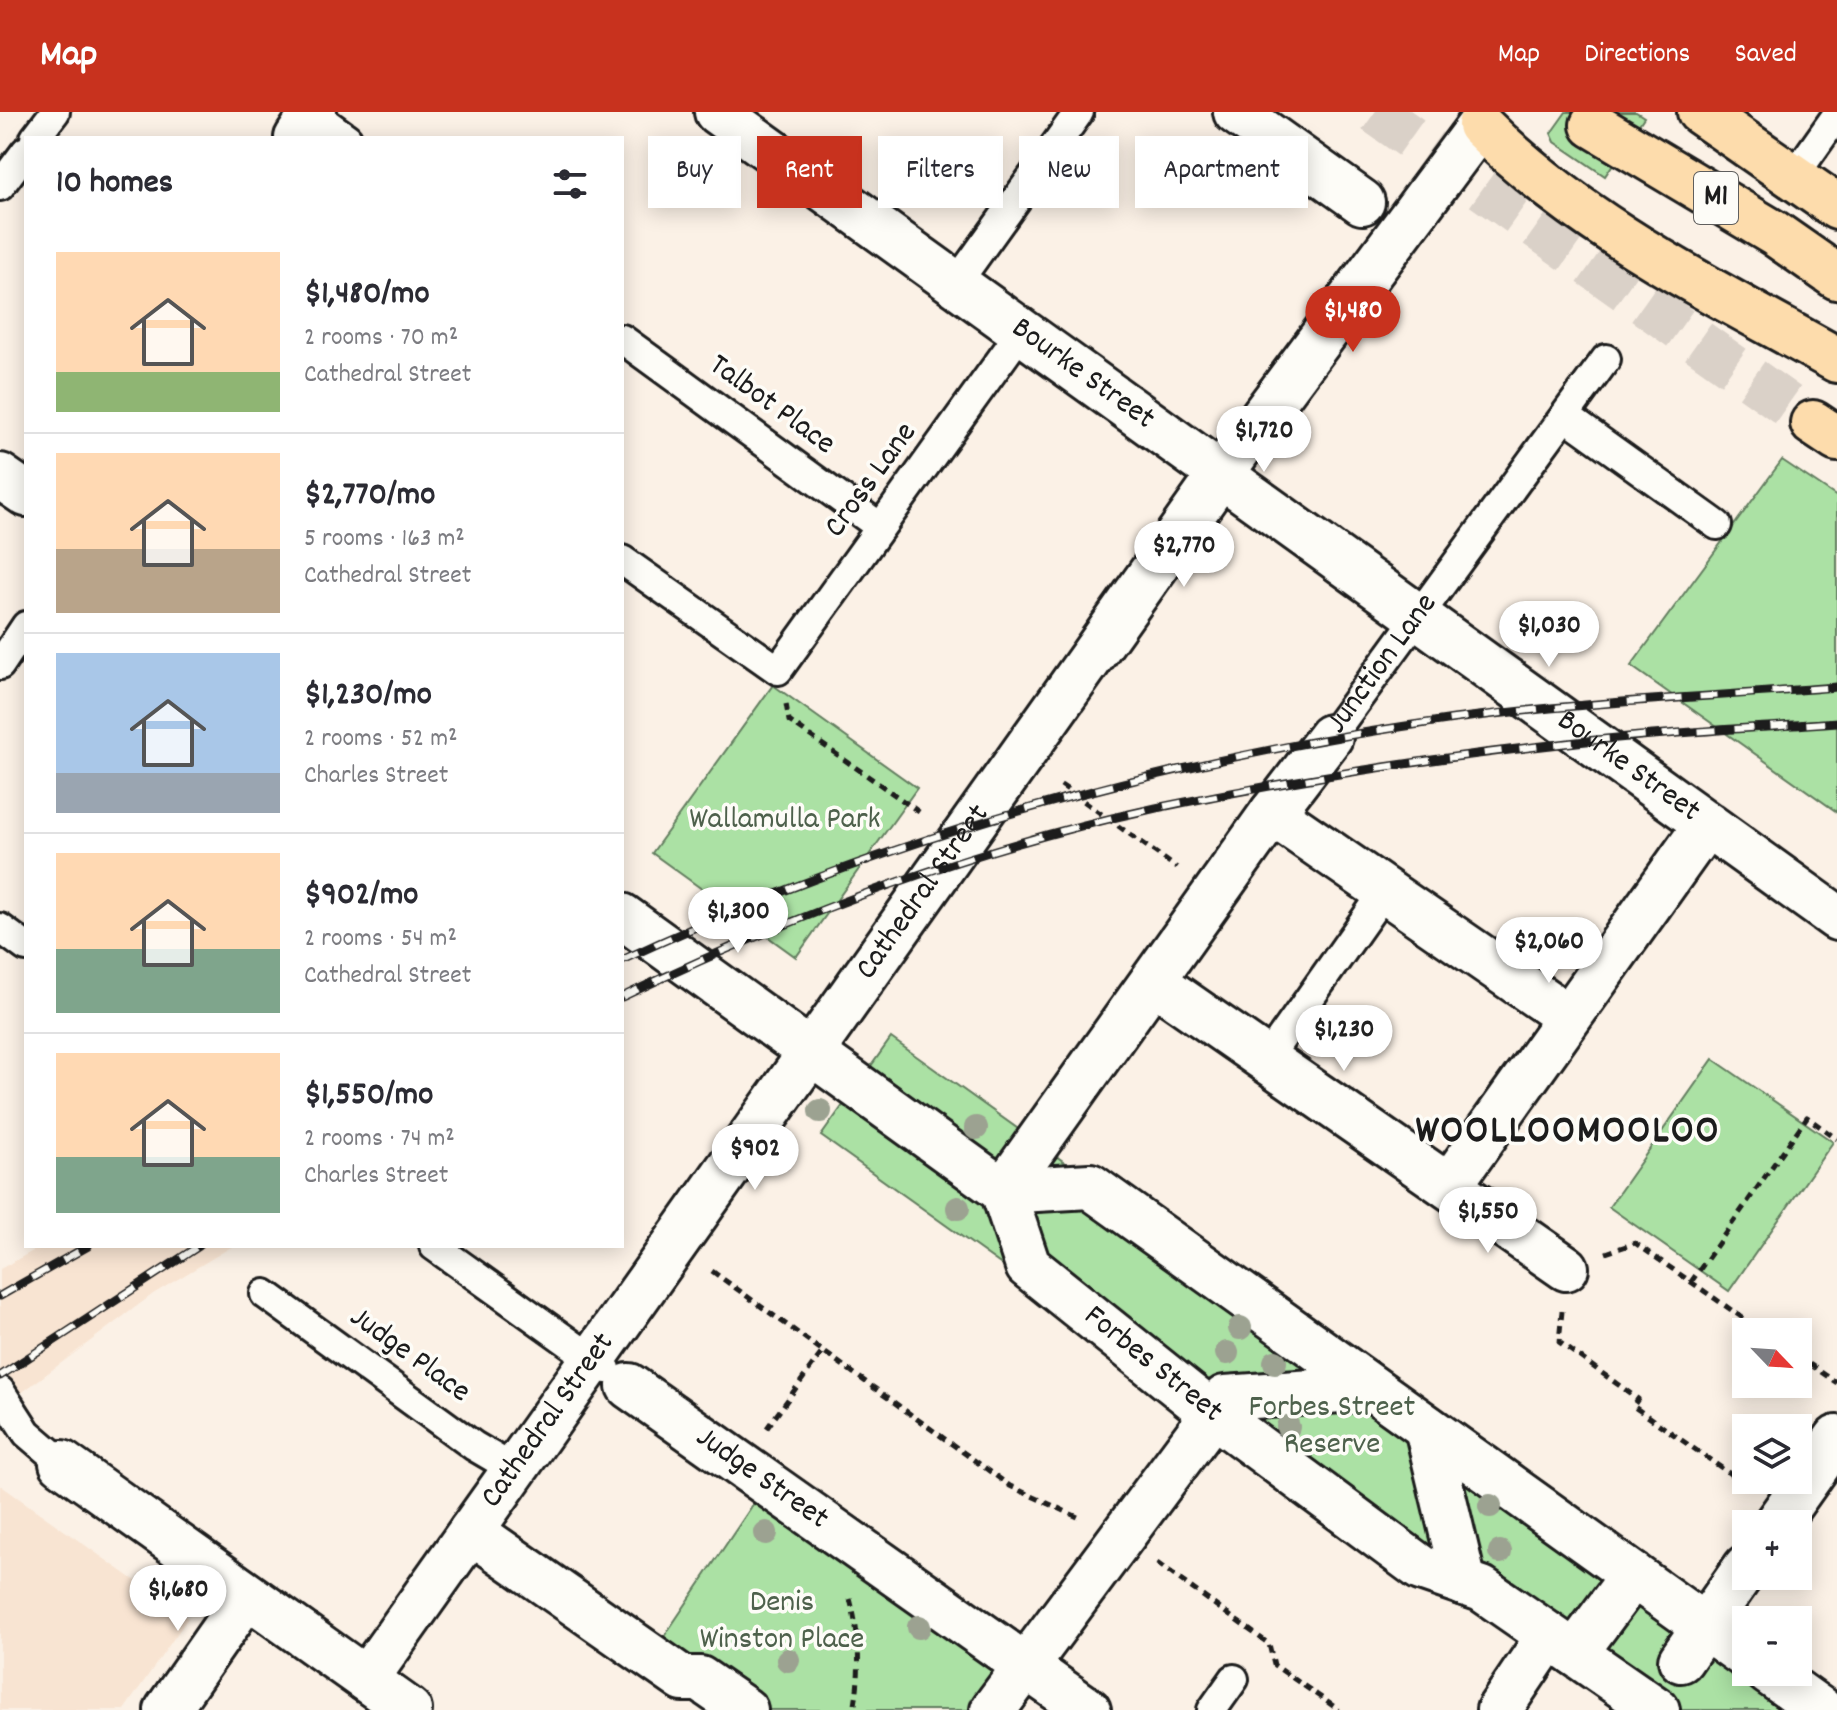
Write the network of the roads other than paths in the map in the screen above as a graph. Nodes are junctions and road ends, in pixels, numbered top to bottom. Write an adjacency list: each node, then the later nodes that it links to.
1 (55, 112): 9 (lane)
2 (717, 112): 16 (street, Bourke Street)
3 (1079, 112): 16 (lane)
4 (1236, 112): 13 (street)
5 (1700, 112): 11 (main road)
6 (1837, 115): 11 (lane)
7 (1480, 116): 20 (main road); 22 (street, Cathedral Street)
8 (1593, 125): 15 (main road, M1)
9 (37, 136)
10 (24, 154): 12 (lane)
11 (1794, 176): 14 (main road)
12 (0, 186)
13 (1362, 202)
14 (1837, 207)
15 (1837, 277)
16 (955, 285): 17 (street, Bourke Street)
17 (1021, 332): 22 (street, Bourke Street); 26 (lane, Cross Lane)
18 (624, 340): 26 (lane, Talbot Place)
19 (1606, 359): 21 (lane, Junction Lane)
20 (1837, 360)
21 (1565, 416): 25 (lane); 28 (lane, Junction Lane)
22 (1222, 474): 28 (street, Bourke Street); 41 (street, Cathedral Street)
23 (0, 476): 24 (street)
24 (24, 493)
25 (1717, 525)
26 (880, 527): 27 (lane, Cross Lane)
27 (624, 561)
28 (1420, 617): 31 (lane, Junction Lane); 33 (street, Bourke Street)
29 (24, 629): 30 (lane)
30 (0, 665)
31 (1330, 737): 32 (street, Junction Lane)
32 (1272, 813): 34 (street); 39 (street, Junction Lane)
33 (1706, 825): 36 (street, Bourke Street); 40 (street)
34 (1385, 891): 40 (street); 42 (lane)
35 (624, 917): 41 (street)
36 (1837, 918)
37 (0, 928): 38 (lane)
38 (24, 946)
39 (1153, 981): 42 (street); 44 (street, Junction Lane)
40 (1568, 1017): 43 (street)
41 (814, 1051): 44 (street); 48 (street, Cathedral Street)
42 (1266, 1060): 43 (street)
43 (1449, 1186): 46 (street)
44 (1003, 1191): 50 (street); 52 (street, Forbes Street)
45 (437, 1248): 48 (lane, Judge Street)
46 (1566, 1268)
47 (265, 1294): 56 (lane, Judge Place)
48 (594, 1360): 49 (lane, Judge Street); 56 (street, Cathedral Street)
49 (629, 1386): 66 (street, Judge Street)
50 (1371, 1388): 52 (street, Forbes Street); 53 (street)
51 (6, 1401): 55 (lane)
52 (1219, 1406): 60 (street, Forbes Street); 66 (street)
53 (1427, 1428): 59 (street); 60 (street)
54 (1837, 1438): 57 (street)
55 (62, 1463): 62 (street)
56 (515, 1470): 58 (street, Cathedral Street)
57 (1786, 1510)
58 (471, 1531): 67 (street, Cathedral Street); 72 (street)
59 (1633, 1575): 63 (street); 64 (street)
60 (1464, 1583): 64 (street, Forbes Street)
61 (1732, 1587): 63 (street)
62 (246, 1597): 67 (street); 70 (street)
63 (1693, 1643): 65 (street)
64 (1562, 1645): 76 (street); 77 (street, Forbes Street)
65 (1732, 1653)
66 (1026, 1666): 73 (street); 74 (street, Judge Street)
67 (366, 1679): 71 (street)
68 (1234, 1679): 75 (lane)
69 (1788, 1686): 78 (street)
70 (167, 1710)
71 (409, 1710)
72 (745, 1710)
73 (993, 1710)
74 (1088, 1710)
75 (1212, 1710)
76 (1499, 1710)
77 (1657, 1710)
78 (1821, 1710)

